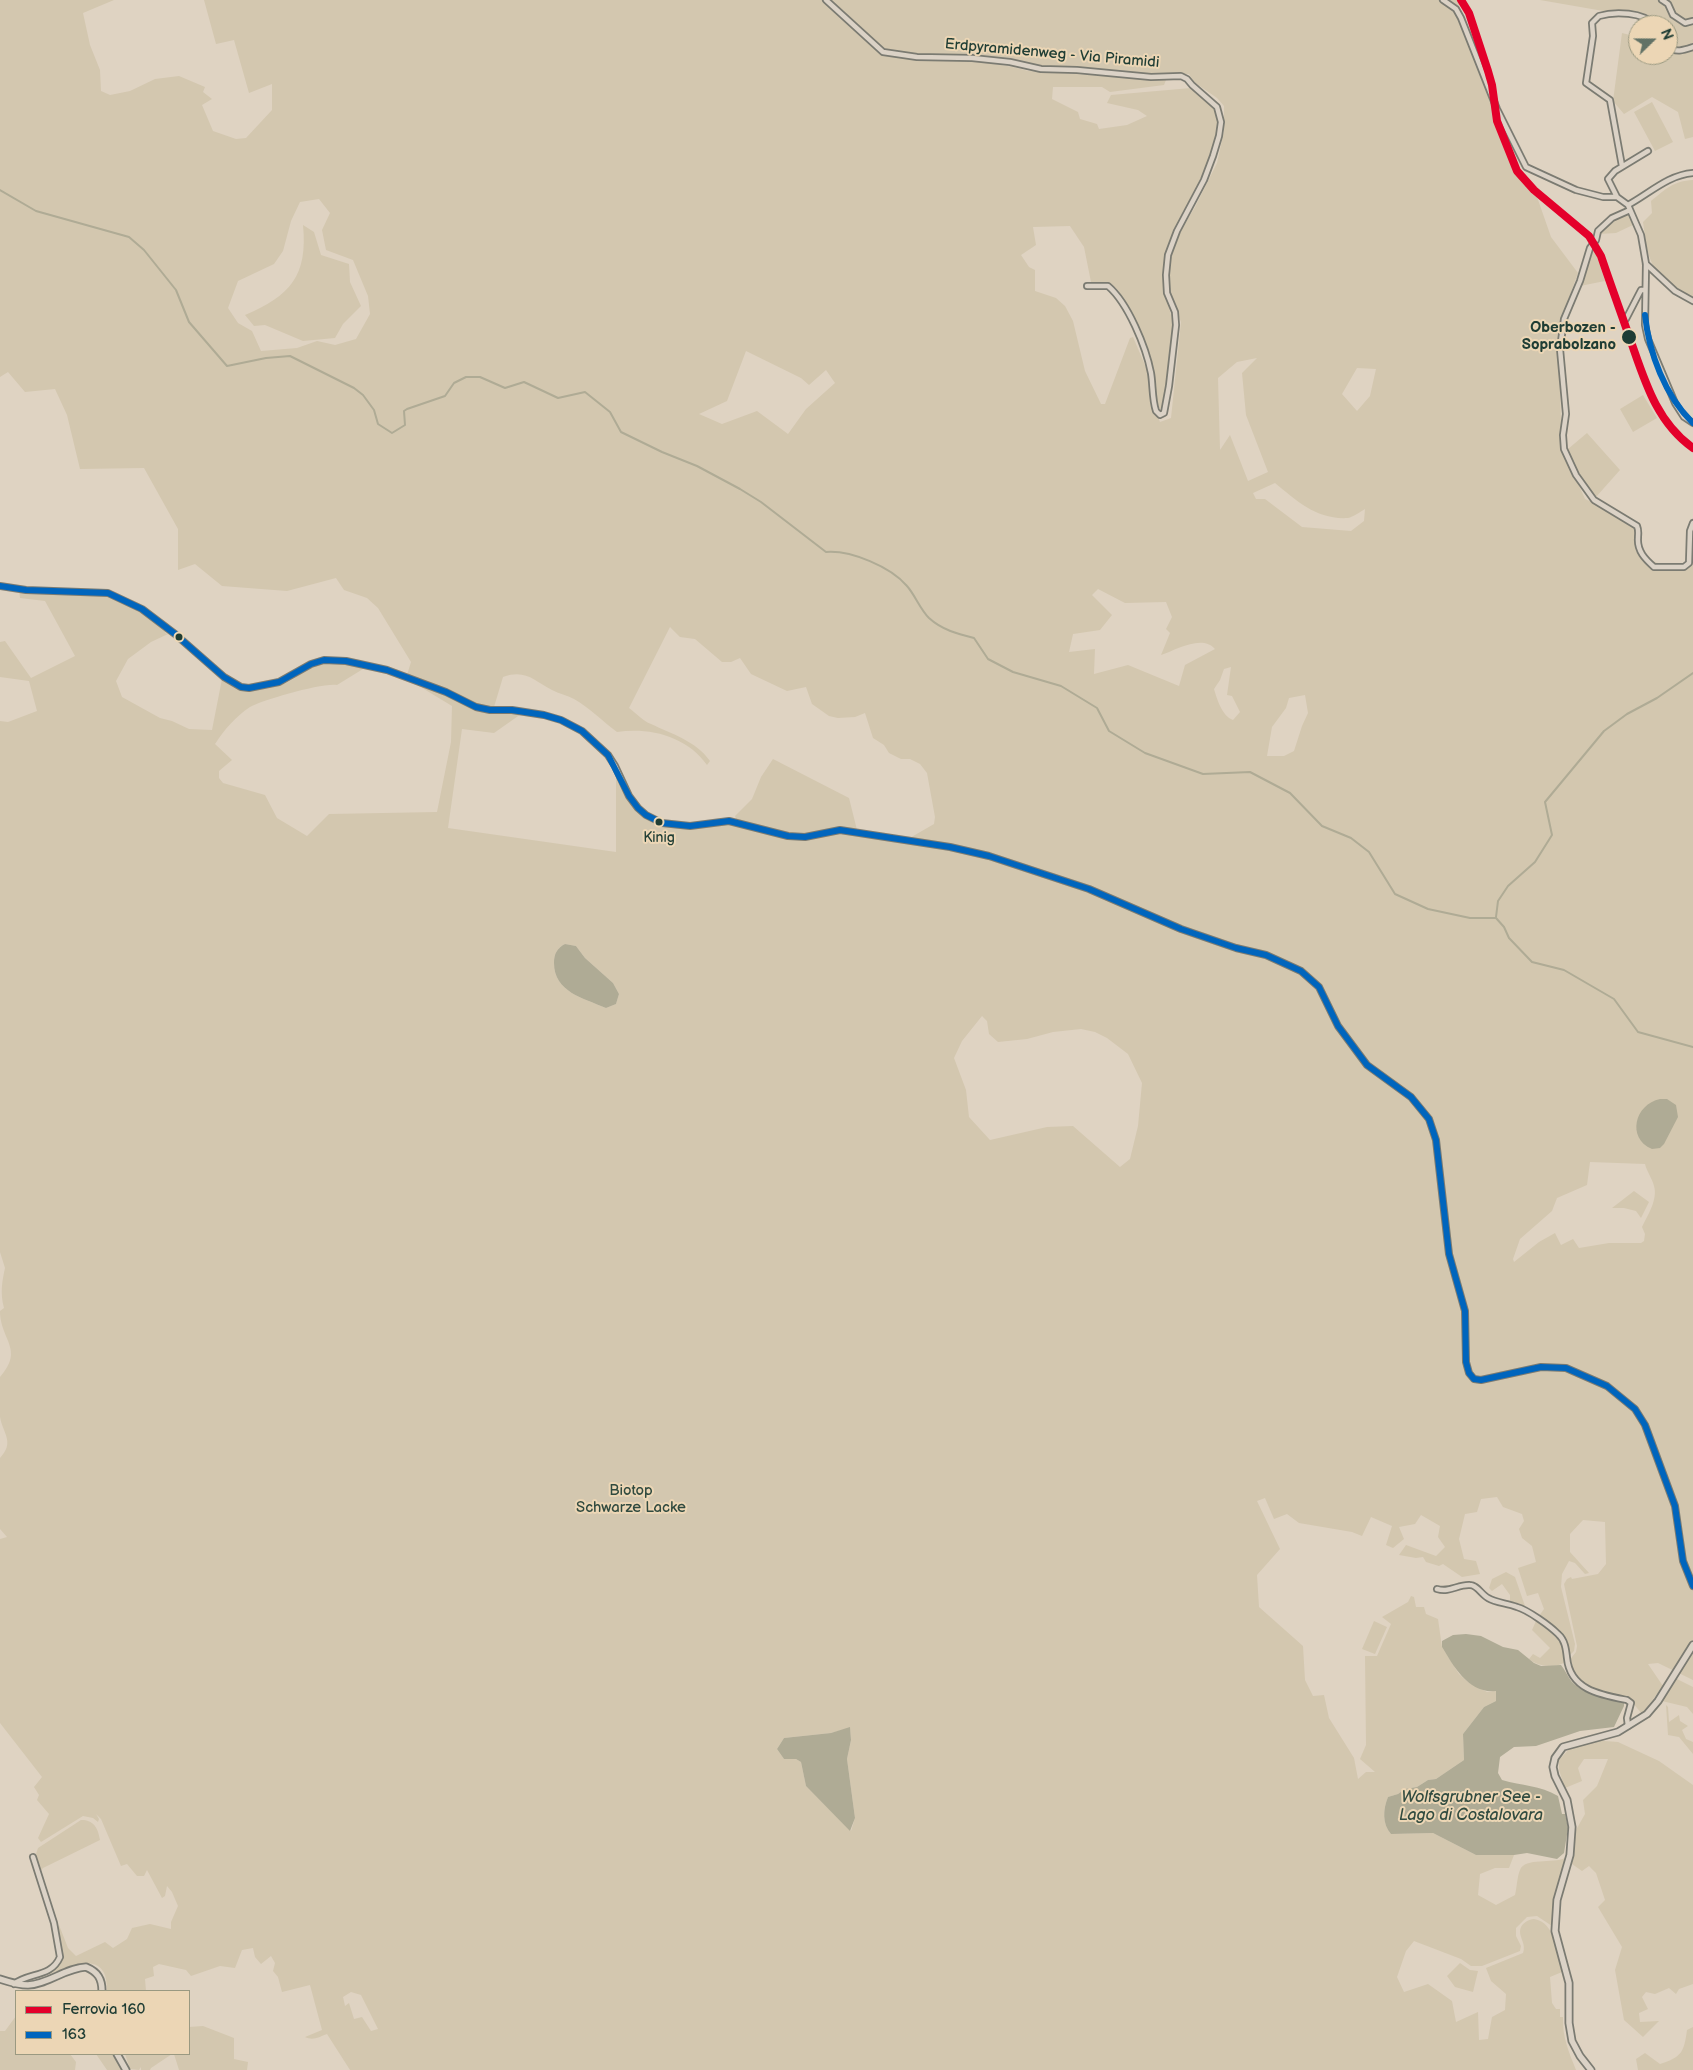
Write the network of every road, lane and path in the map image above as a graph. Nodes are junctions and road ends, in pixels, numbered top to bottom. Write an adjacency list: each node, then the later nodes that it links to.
1 (826, 0): 14 (street, Erdpyramidenweg - Via Piramidi)
2 (1443, 0): 11 (street)
3 (1662, 0): 5 (street)
4 (1628, 15): 9 (street)
5 (1693, 21)
6 (1693, 47): 7 (street)
7 (1678, 51)
8 (1648, 151): 9 (street)
9 (1622, 166): 11 (street)
10 (1693, 173): 12 (street)
11 (1618, 197): 12 (street)
12 (1629, 207): 13 (street); 19 (street)
13 (1646, 264): 15 (street); 16 (street)
14 (1087, 286)
15 (1644, 290): 17 (street); 18 (street)
16 (1693, 301)
17 (1626, 319)
18 (1693, 423)
19 (1693, 523)
20 (0, 586): 21 (street)
21 (1693, 1586)
22 (1437, 1590): 24 (street)
23 (1693, 1645): 24 (main road)
24 (1628, 1726): 31 (main road)
25 (33, 1857): 27 (street)
26 (0, 1979): 27 (main road)
27 (14, 1984): 28 (main road)
28 (102, 1990)
29 (118, 2055): 30 (main road)
30 (126, 2070)
31 (1591, 2070)

